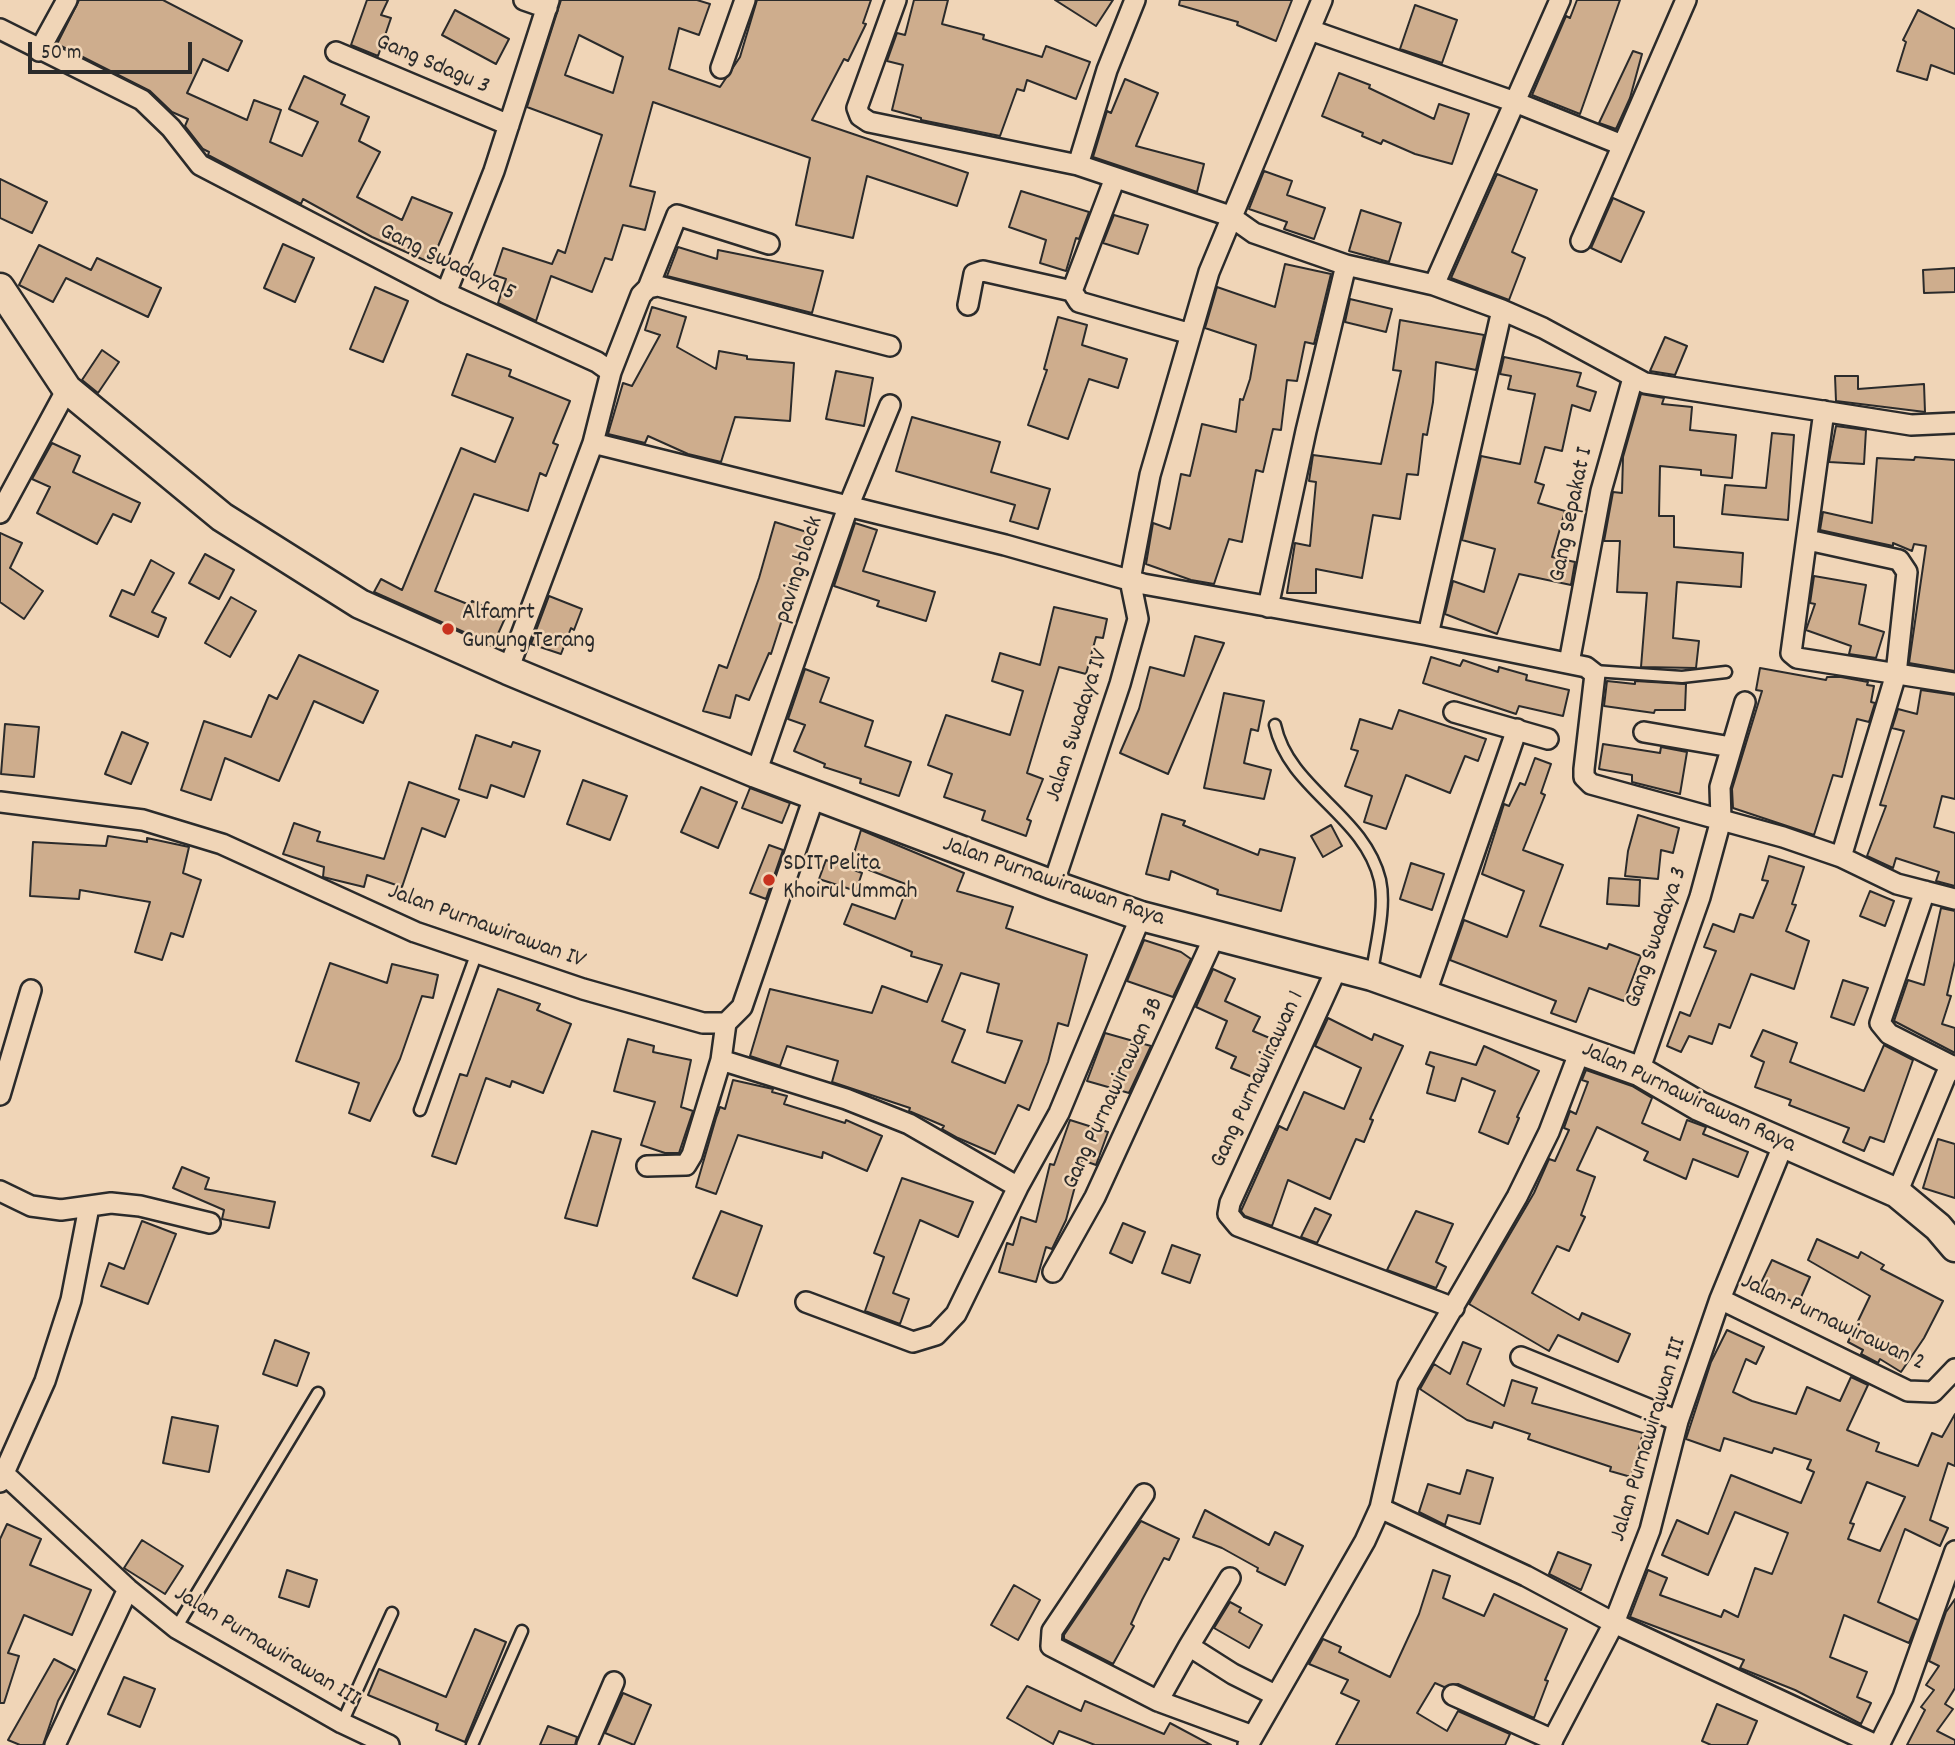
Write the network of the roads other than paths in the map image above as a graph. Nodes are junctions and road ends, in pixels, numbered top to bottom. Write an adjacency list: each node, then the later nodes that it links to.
1 (67, 0): 12 (street)
2 (524, 0): 9 (street)
3 (745, 0): 14 (street)
4 (897, 0): 18 (street)
5 (1135, 0): 18 (street)
6 (1322, 0): 11 (street)
7 (1560, 0): 15 (street)
8 (1686, 0): 17 (street)
9 (548, 4): 16 (street)
10 (0, 29): 12 (street, Gang Swadaya 5)
11 (1310, 30): 15 (street); 20 (street)
12 (39, 51): 28 (street, Gang Swadaya 5)
13 (336, 52): 16 (street, Gang Sdagu 3)
14 (721, 68)
15 (1515, 102): 17 (street); 24 (street)
16 (509, 125): 28 (street)
17 (1622, 145): 21 (street)
18 (1078, 165): 19 (street)
19 (1115, 178): 20 (street); 27 (street)
20 (1230, 216): 23 (street); 31 (street)
21 (1581, 241)
22 (769, 244): 26 (street)
23 (1346, 265): 24 (street); 44 (street)
24 (1434, 285): 30 (street)
25 (0, 288): 35 (street, Jalan Purnawirawan Raya)
26 (648, 288): 32 (street); 33 (street)
27 (1072, 291): 29 (street); 31 (street)
28 (446, 293): 33 (street, Gang Swadaya 5)
29 (968, 306)
30 (1502, 310): 34 (street); 45 (street)
31 (1191, 334): 43 (street)
32 (890, 346)
33 (611, 372): 39 (street)
34 (1633, 378): 37 (street); 46 (street, Gang Sepakat I)
35 (67, 389): 41 (street); 47 (street, Jalan Purnawirawan Raya)
36 (890, 405): 40 (street, paving block)
37 (1824, 411): 38 (street); 42 (street)
38 (1955, 423)
39 (593, 443): 40 (street); 47 (street)
40 (848, 507): 43 (street); 59 (street, paving block)
41 (0, 513)
42 (1808, 540): 50 (street); 50 (street)
43 (1130, 580): 44 (street); 64 (street, Jalan Swadaya IV)
44 (1268, 607): 45 (street)
45 (1428, 635): 46 (street)
46 (1569, 663): 48 (street)
47 (508, 670): 59 (street, Jalan Purnawirawan Raya)
48 (1592, 671): 49 (lane); 62 (street)
49 (1726, 672)
50 (1896, 674): 51 (street); 63 (street)
51 (1955, 684)
52 (1745, 702): 58 (street, Gang Swadaya 3)
53 (1454, 712): 55 (street)
54 (1275, 725): 71 (lane)
55 (1517, 729): 57 (street); 73 (street)
56 (1644, 732): 58 (street)
57 (1548, 739)
58 (1731, 747): 62 (street, Gang Swadaya 3)
59 (756, 773): 60 (street, Jalan Purnawirawan Raya)
60 (814, 797): 64 (street, Jalan Purnawirawan Raya); 74 (street)
61 (0, 802): 69 (street, Jalan Purnawirawan IV)
62 (1721, 820): 63 (street); 78 (street, Gang Swadaya 3)
63 (1841, 857): 65 (street)
64 (1053, 885): 67 (street, Jalan Purnawirawan Raya)
65 (1925, 891): 66 (street); 77 (street)
66 (1955, 899)
67 (1141, 916): 68 (street, Jalan Purnawirawan Raya); 83 (street)
68 (1215, 935): 70 (street, Jalan Purnawirawan Raya); 89 (street, Gang Purnawirawan 3B)
69 (477, 955): 74 (street, Jalan Purnawirawan IV); 80 (lane)
70 (1337, 968): 71 (street, Jalan Purnawirawan Raya); 92 (street, Gang Purnawirawan 1)
71 (1372, 976): 73 (street, Jalan Purnawirawan Raya)
72 (31, 990): 79 (street)
73 (1426, 993): 75 (street, Jalan Purnawirawan Raya)
74 (726, 1023): 76 (street)
75 (1581, 1048): 78 (street, Jalan Purnawirawan Raya); 92 (street)
76 (722, 1060): 82 (street); 83 (street)
77 (1954, 1066): 85 (street)
78 (1639, 1071): 81 (street, Jalan Purnawirawan Raya)
79 (0, 1095)
80 (420, 1110)
81 (1784, 1143): 85 (street, Jalan Purnawirawan Raya); 90 (street, Jalan Purnawirawan III)
82 (647, 1166)
83 (1018, 1187): 91 (street)
84 (0, 1191): 86 (street)
85 (1897, 1193): 88 (street, Jalan Purnawirawan Raya)
86 (89, 1207): 87 (street); 97 (street)
87 (210, 1223)
88 (1955, 1247)
89 (1053, 1272)
90 (1720, 1298): 94 (street, Jalan Purnawirawan 2); 96 (street, Jalan Purnawirawan III)
91 (806, 1301)
92 (1454, 1308): 99 (street)
93 (1521, 1357): 96 (street)
94 (1955, 1369)
95 (317, 1393): 105 (lane)
96 (1678, 1421): 104 (street, Jalan Purnawirawan III)
97 (1, 1475): 102 (street, Jalan Purnawirawan III)
98 (1144, 1494): 111 (street)
99 (1380, 1508): 104 (street); 109 (street)
100 (1955, 1551): 119 (street)
101 (1230, 1578): 107 (street)
102 (128, 1589): 105 (street, Jalan Purnawirawan III); 115 (street)
103 (392, 1613): 112 (lane)
104 (1614, 1623): 114 (street, Jalan Purnawirawan III); 119 (street)
105 (176, 1628): 112 (street, Jalan Purnawirawan III)
106 (522, 1632): 117 (lane)
107 (1189, 1646): 109 (street); 111 (street)
108 (614, 1682): 118 (street)
109 (1275, 1695): 113 (street)
110 (1453, 1695): 114 (street)
111 (1158, 1701): 113 (street)
112 (342, 1723): 116 (street, Jalan Purnawirawan III)
113 (1250, 1741)
114 (1551, 1743)
115 (55, 1745)
116 (389, 1745)
117 (472, 1745)
118 (587, 1745)
119 (1877, 1745)

